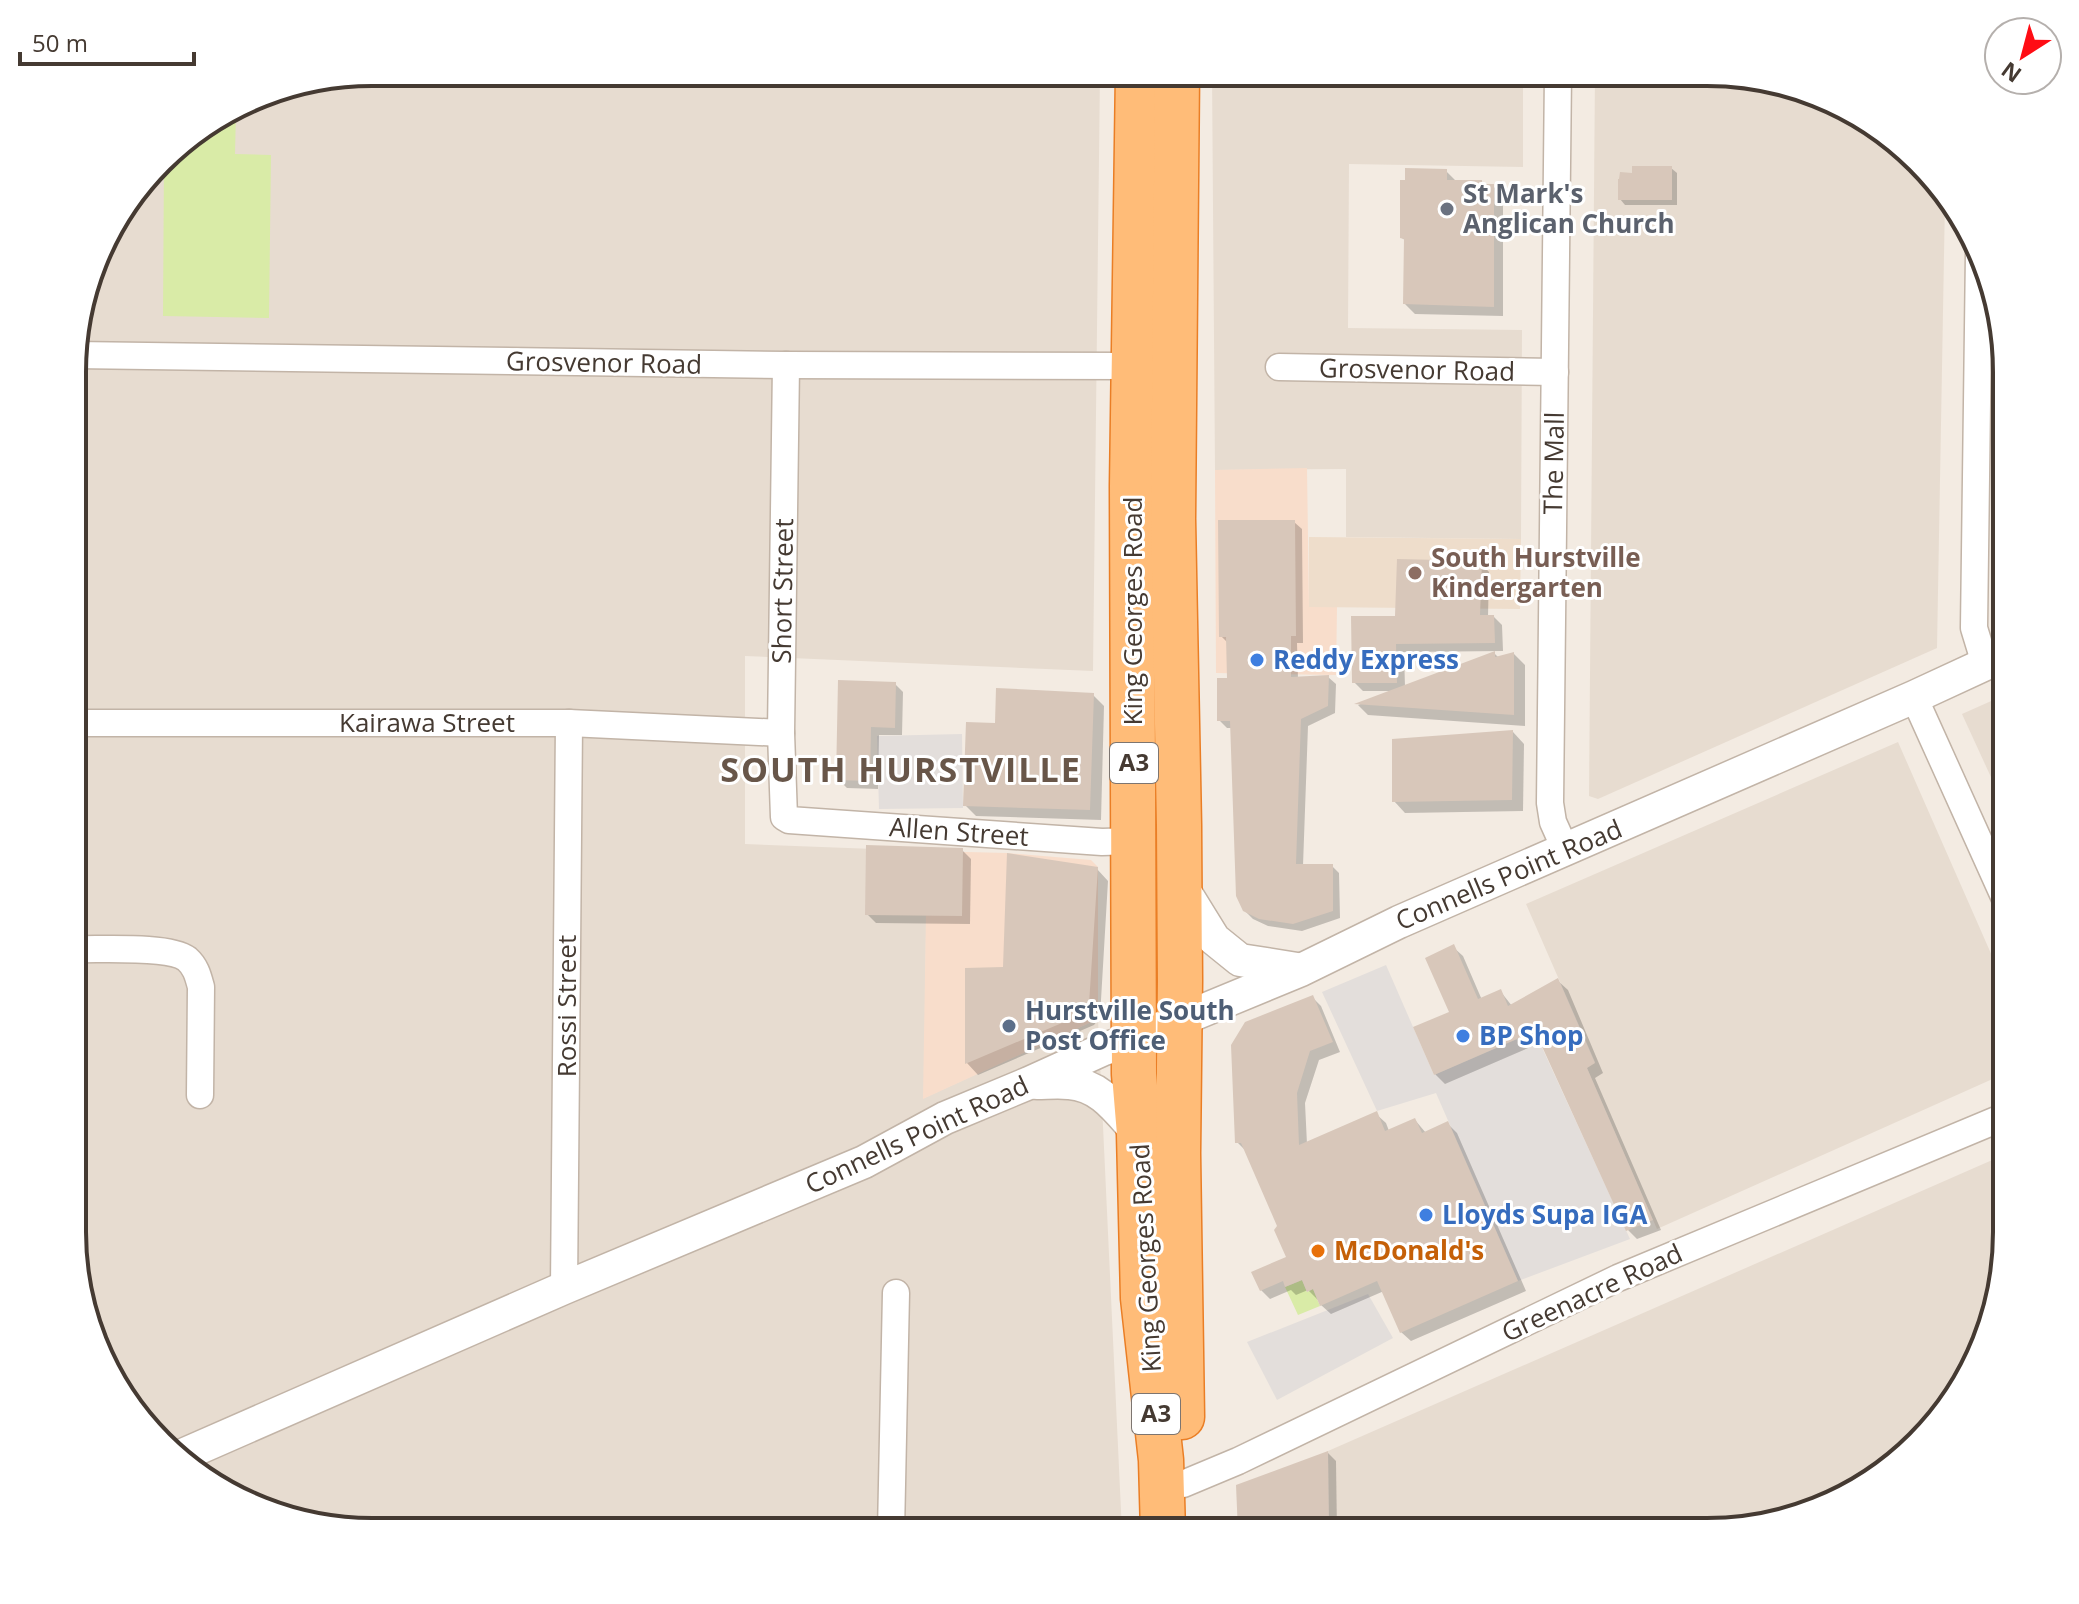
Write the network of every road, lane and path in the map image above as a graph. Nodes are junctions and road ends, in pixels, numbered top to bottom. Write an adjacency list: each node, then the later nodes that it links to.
1 (1138, 86): 7 (highway, King Georges Road / A3)
2 (1177, 86): 20 (highway, King Georges Road / A3)
3 (1558, 86): 9 (street, The Mall)
4 (1979, 282): 10 (street)
5 (87, 355): 6 (street, Grosvenor Road)
6 (786, 365): 7 (street, Grosvenor Road); 15 (street, Short Street)
7 (1134, 366): 17 (highway, King Georges Road / A3)
8 (1279, 367): 9 (street, Grosvenor Road)
9 (1555, 372): 18 (street, The Mall)
10 (1993, 655)
11 (1993, 660): 12 (street, Connells Point Road)
12 (1914, 697): 18 (street, Connells Point Road); 19 (street)
13 (86, 723): 14 (street, Kairawa Street)
14 (569, 723): 15 (street, Kairawa Street); 29 (street, Rossi Street)
15 (781, 733): 16 (street, Short Street)
16 (784, 817): 17 (street, Allen Street)
17 (1134, 841): 24 (highway, King Georges Road / A3)
18 (1566, 851): 22 (street, Connells Point Road)
19 (1993, 872)
20 (1180, 884): 22 (street); 23 (highway, King Georges Road / A3)
21 (86, 949): 26 (street)
22 (1301, 970): 23 (street, Connells Point Road)
23 (1179, 1021): 24 (street, Connells Point Road); 32 (highway, King Georges Road / A3)
24 (1134, 1039): 25 (street, Connells Point Road); 28 (highway, King Georges Road / A3)
25 (1029, 1083): 28 (street); 29 (street, Connells Point Road)
26 (200, 1095)
27 (1993, 1121): 32 (street, Greenacre Road)
28 (1139, 1134): 34 (highway, King Georges Road / A3)
29 (564, 1288): 31 (street, Connells Point Road)
30 (896, 1293): 33 (street)
31 (190, 1452)
32 (1183, 1484): 35 (highway, King Georges Road / A3)
33 (891, 1518)
34 (1163, 1518)
35 (1183, 1518)

